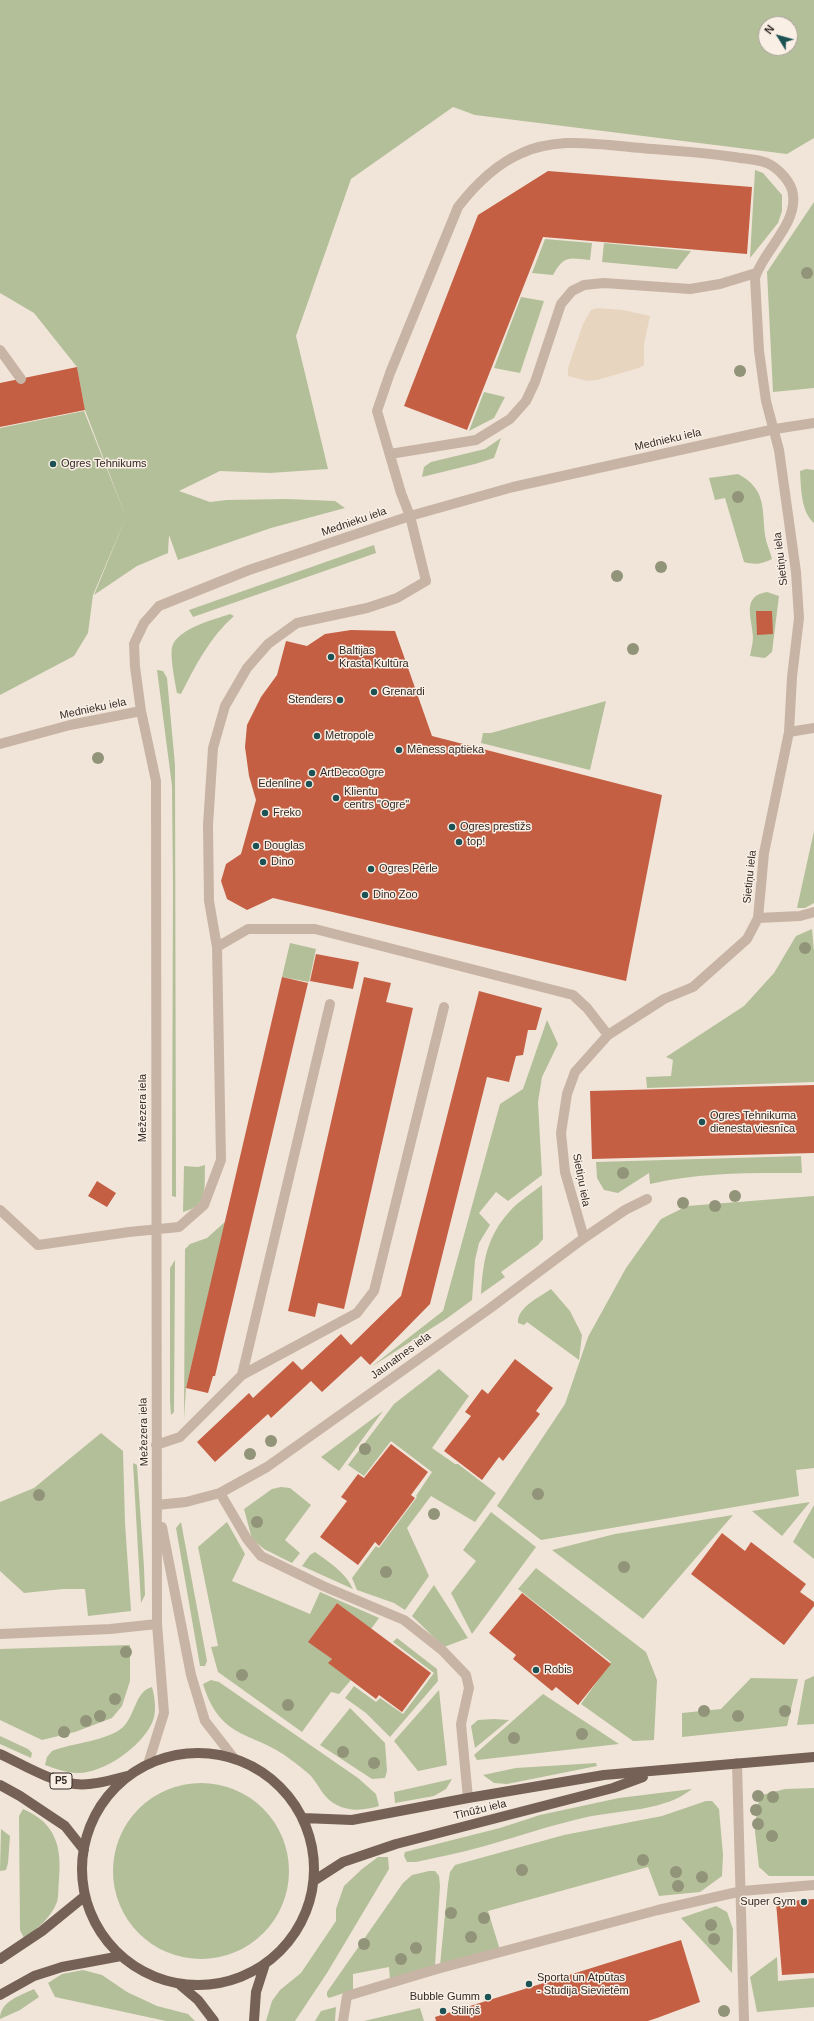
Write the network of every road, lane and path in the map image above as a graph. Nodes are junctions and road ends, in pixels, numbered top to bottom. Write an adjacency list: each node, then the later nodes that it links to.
1 (756, 273): 5 (street, Sietiņu iela); 6 (street); 6 (street)
2 (0, 350): 3 (street)
3 (20, 379)
4 (814, 423): 5 (street, Mednieku iela)
5 (775, 429): 7 (street, Mednieku iela); 10 (street, Sietiņu iela)
6 (390, 454): 7 (street)
7 (410, 516): 8 (street, Mednieku iela); 14 (street)
8 (141, 711): 11 (street, Mednieku iela); 20 (street, Mežezera iela)
9 (814, 728): 10 (street)
10 (789, 732): 13 (street, Sietiņu iela)
11 (0, 744)
12 (814, 912): 13 (street)
13 (758, 918): 17 (street, Sietiņu iela)
14 (217, 947): 17 (street); 20 (street)
15 (330, 1004): 22 (street)
16 (444, 1007): 22 (street)
17 (608, 1035): 21 (street, Sietiņu iela)
18 (647, 1199): 21 (street, Jaunatnes iela)
19 (0, 1210): 20 (street)
20 (155, 1230): 23 (street, Mežezera iela)
21 (584, 1238): 24 (street, Jaunatnes iela)
22 (242, 1375): 23 (street)
23 (156, 1445): 25 (street, Mežezera iela)
24 (220, 1494): 25 (street, Jaunatnes iela); 36 (street)
25 (157, 1505): 26 (street, Mežezera iela); 29 (street, Mežezera iela)
26 (157, 1624): 27 (street); 32 (street, Mežezera iela)
27 (0, 1634)
28 (0, 1754): 34 (main road, P5)
29 (233, 1757): 32 (main road, P5); 37 (main road, P5)
30 (814, 1757): 31 (main road, Tīnūžu iela)
31 (737, 1763): 33 (main road, Tīnūžu iela); 41 (street)
32 (148, 1764): 34 (main road, P5)
33 (655, 1772): 36 (main road, Tīnūžu iela); 39 (main road, Tīnūžu iela)
34 (128, 1776): 38 (main road, P5)
35 (0, 1785): 38 (main road)
36 (468, 1798): 37 (main road, Tīnūžu iela)
37 (303, 1818): 39 (main road, P5)
38 (84, 1850): 42 (main road, P5)
39 (314, 1880): 45 (main road, P5)
40 (814, 1885): 41 (street)
41 (742, 1891): 50 (street); 51 (street)
42 (85, 1896): 43 (main road, P5); 44 (main road)
43 (121, 1956): 46 (main road, P5); 47 (main road)
44 (0, 1959)
45 (264, 1964): 46 (main road, P5); 49 (main road)
46 (179, 1984): 48 (main road)
47 (0, 1994)
48 (214, 2021)
49 (254, 2021)
50 (343, 2021)
51 (744, 2021)

